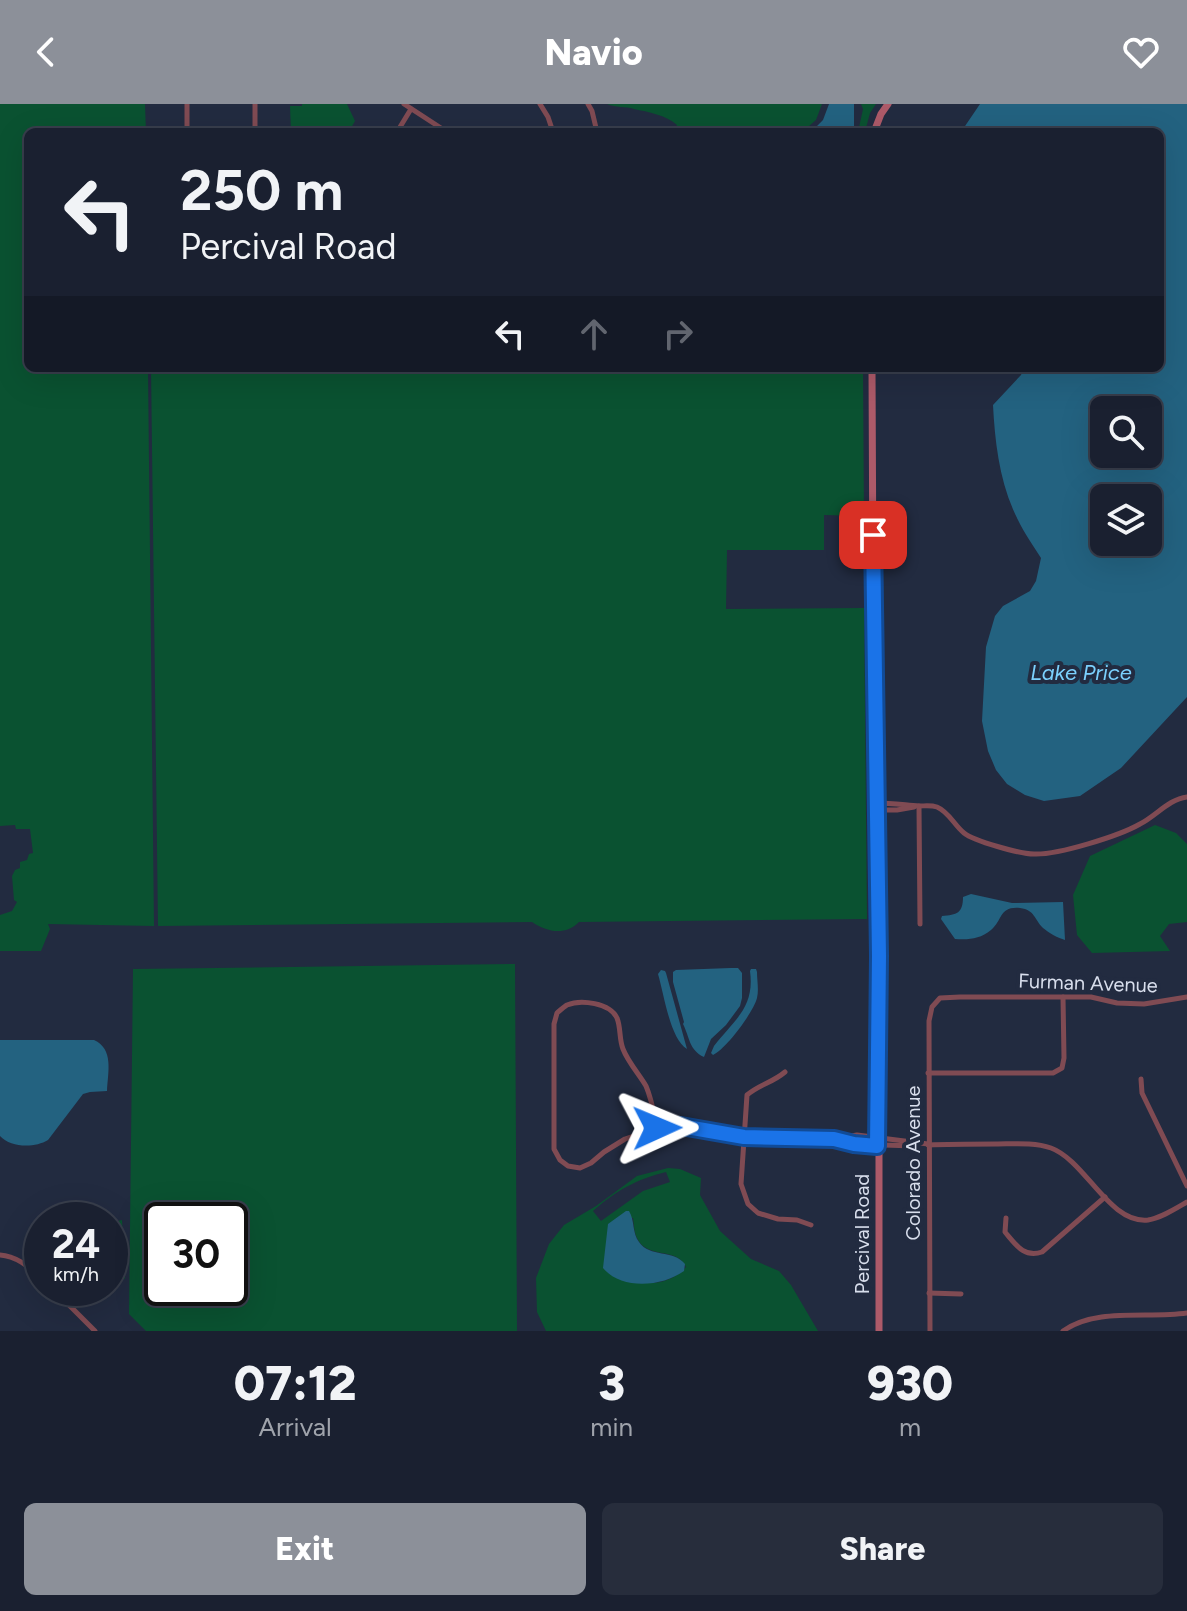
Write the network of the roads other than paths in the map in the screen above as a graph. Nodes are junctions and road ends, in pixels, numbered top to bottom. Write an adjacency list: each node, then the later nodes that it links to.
1 (187, 104): 8 (street)
2 (255, 104): 9 (street)
3 (404, 104): 7 (street)
4 (540, 104): 12 (street)
5 (588, 104): 13 (street)
6 (888, 104): 14 (street)
7 (411, 109): 10 (street); 11 (street)
8 (187, 128)
9 (255, 128)
10 (399, 128)
11 (441, 128)
12 (552, 128)
13 (596, 128)
14 (876, 128)
15 (872, 372): 18 (street, Percival Road)
16 (1187, 797): 17 (street)
17 (919, 806): 18 (street); 19 (street)
18 (876, 807): 28 (street, Percival Road)
19 (920, 924)
20 (1063, 997): 21 (street, Furman Avenue); 22 (street, Furman Avenue); 24 (street)
21 (1187, 997)
22 (940, 998): 24 (street, Colorado Avenue)
23 (785, 1072): 27 (street)
24 (928, 1073): 29 (street, Colorado Avenue)
25 (1141, 1079): 30 (street)
26 (657, 1128): 26 (street); 27 (street)
27 (744, 1137): 28 (street); 34 (street)
28 (877, 1142): 29 (street); 42 (street, Percival Road)
29 (928, 1144): 31 (street); 37 (street, Colorado Avenue)
30 (1187, 1186)
31 (1105, 1197): 32 (street); 33 (street)
32 (1187, 1202)
33 (1006, 1218)
34 (811, 1225)
35 (0, 1255): 36 (street)
36 (24, 1263)
37 (929, 1293): 38 (street); 43 (street, Colorado Avenue)
38 (961, 1294)
39 (70, 1306): 41 (street)
40 (1187, 1313): 44 (street)
41 (95, 1331)
42 (879, 1331)
43 (930, 1331)
44 (1063, 1331)

